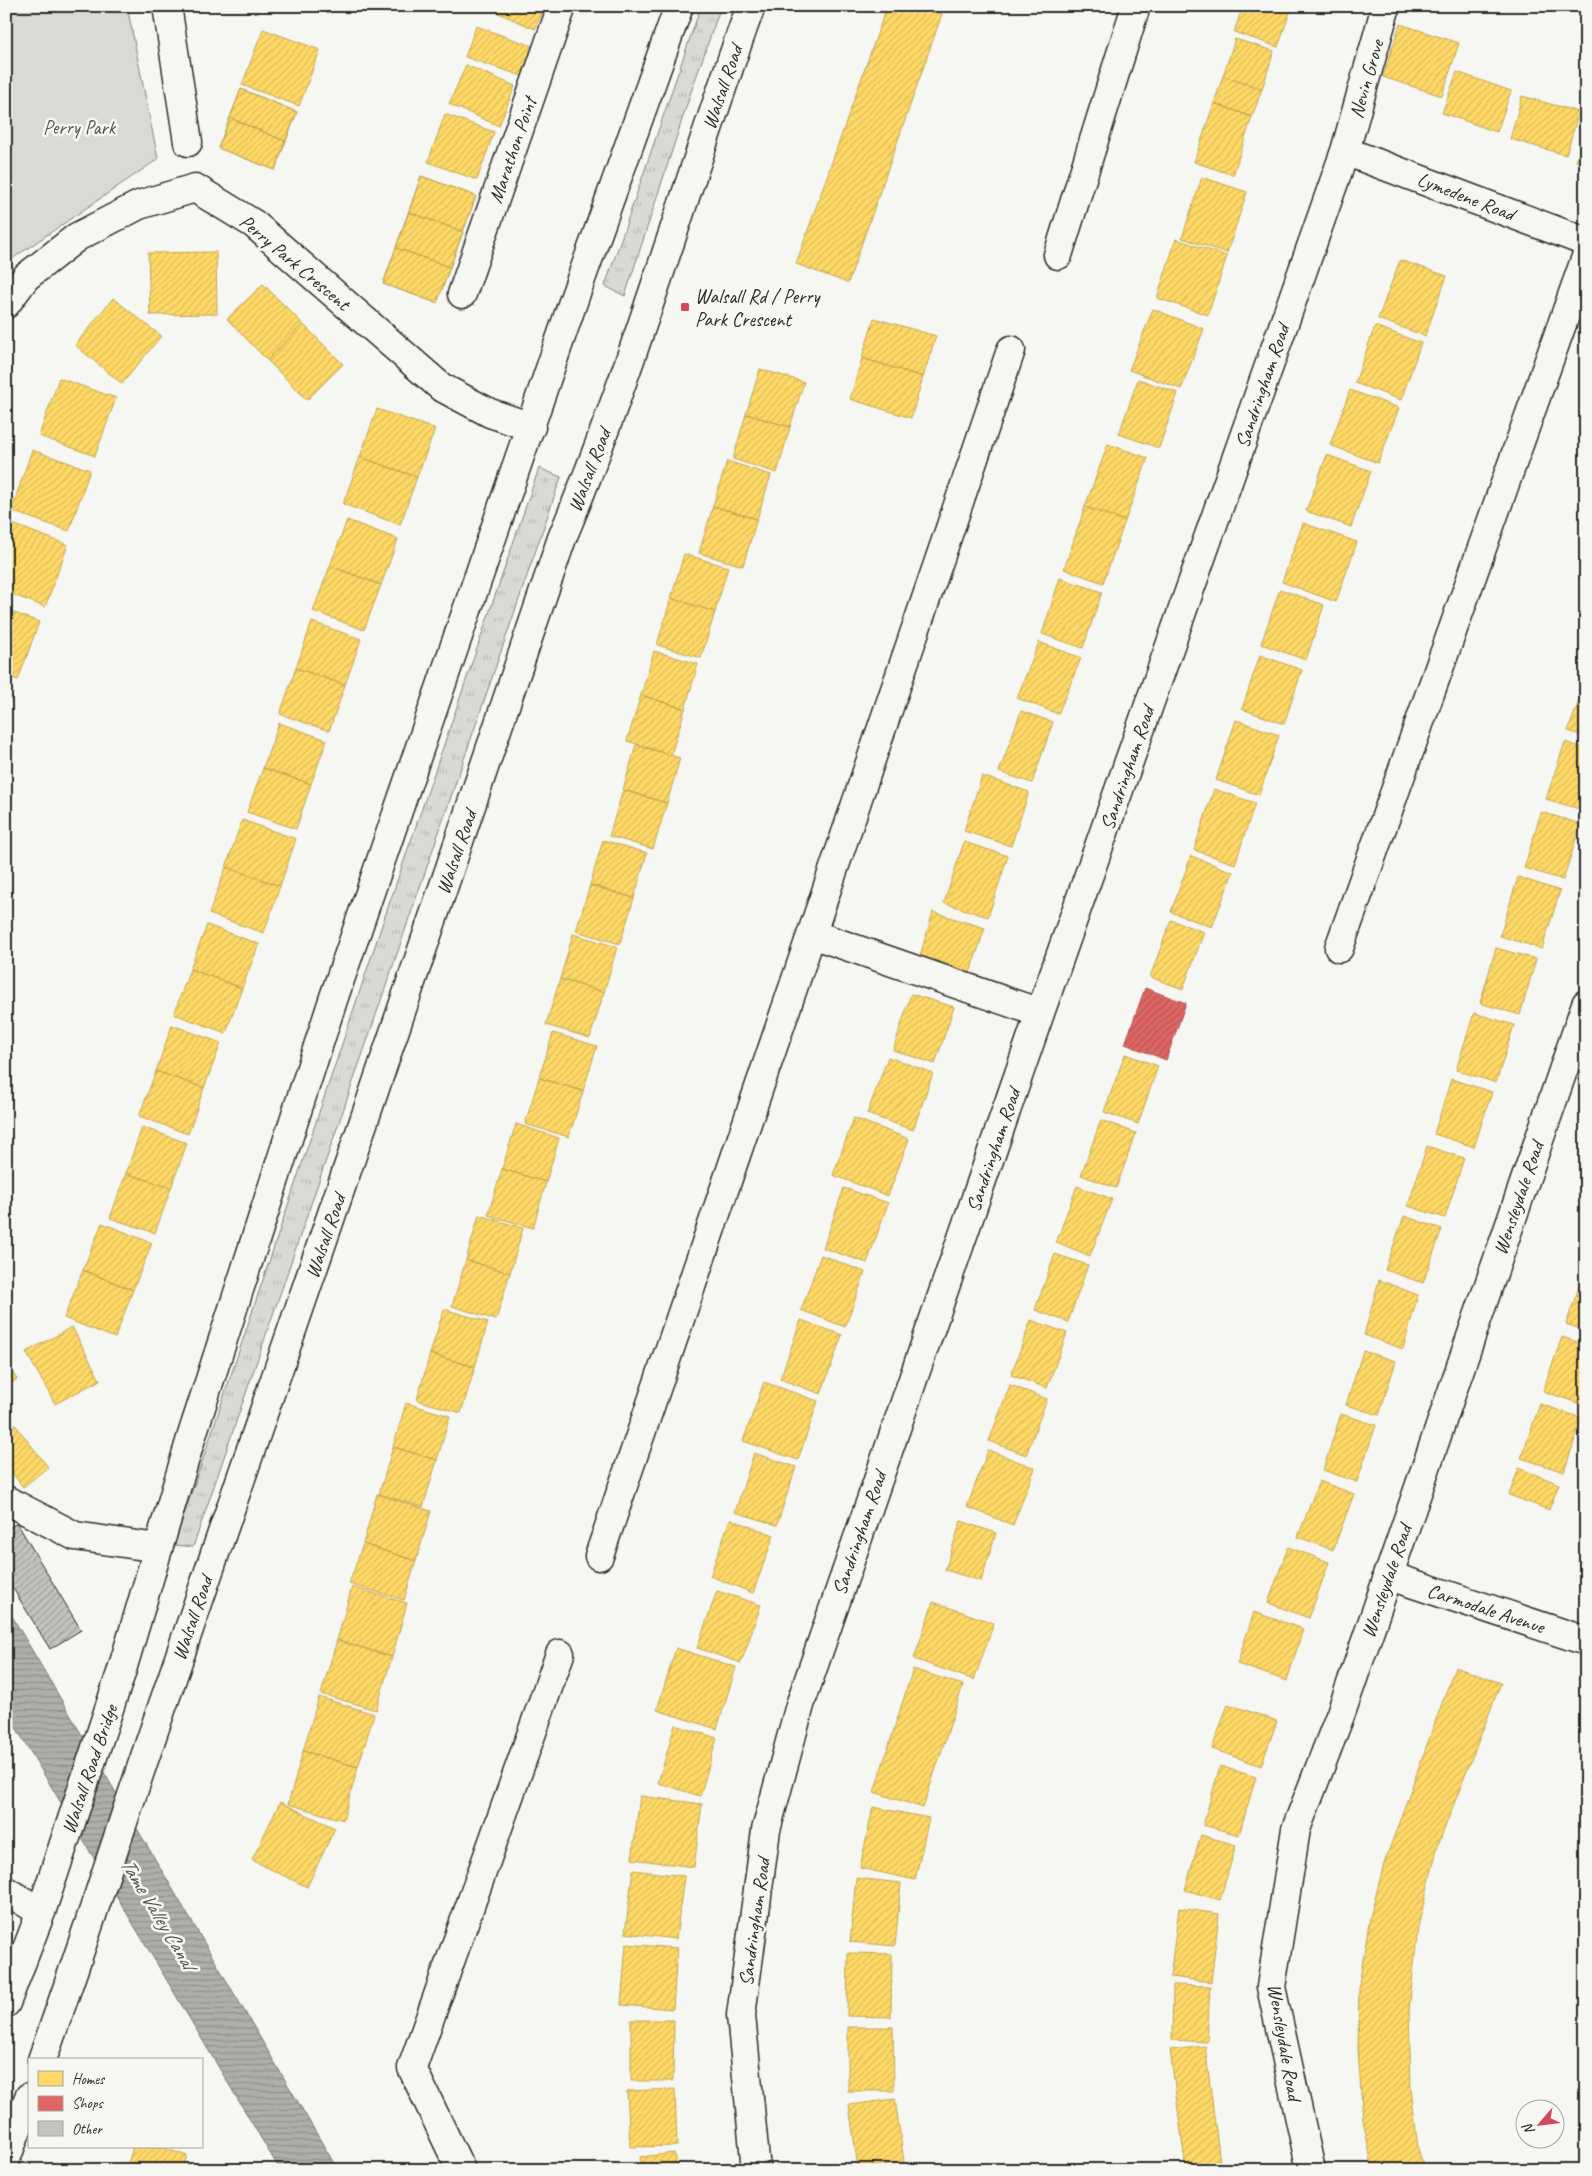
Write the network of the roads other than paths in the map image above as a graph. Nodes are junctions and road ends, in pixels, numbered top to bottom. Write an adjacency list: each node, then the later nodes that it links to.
1 (167, 6): 7 (main road)
2 (562, 6): 12 (main road, Marathon Point)
3 (679, 6): 15 (main road)
4 (751, 6): 29 (main road, Walsall Road)
5 (1136, 6): 10 (main road)
6 (1386, 6): 8 (main road, Nevin Grove)
7 (188, 142)
8 (1345, 152): 9 (main road, Lymedene Road); 19 (main road, Sandringham Road)
9 (1586, 242)
10 (1058, 256)
11 (1586, 257): 17 (main road)
12 (462, 294)
13 (6, 304): 15 (main road, Perry Park Crescent)
14 (1011, 350): 16 (main road)
15 (531, 427): 21 (main road)
16 (812, 934): 19 (main road); 22 (main road)
17 (1339, 948)
18 (1586, 1004): 23 (main road, Wensleydale Road)
19 (1040, 1013): 33 (main road, Sandringham Road)
20 (6, 1500): 21 (main road)
21 (158, 1548): 27 (main road, Walsall Road Bridge)
22 (598, 1556)
23 (1387, 1575): 24 (main road, Carmodale Avenue); 34 (main road, Wensleydale Road)
24 (1586, 1641)
25 (560, 1654): 32 (main road)
26 (6, 1892): 27 (main road)
27 (41, 1912): 28 (main road)
28 (6, 2003)
29 (43, 2058)
30 (28, 2100): 31 (main road)
31 (6, 2159)
32 (461, 2170)
33 (756, 2170)
34 (1311, 2170)

